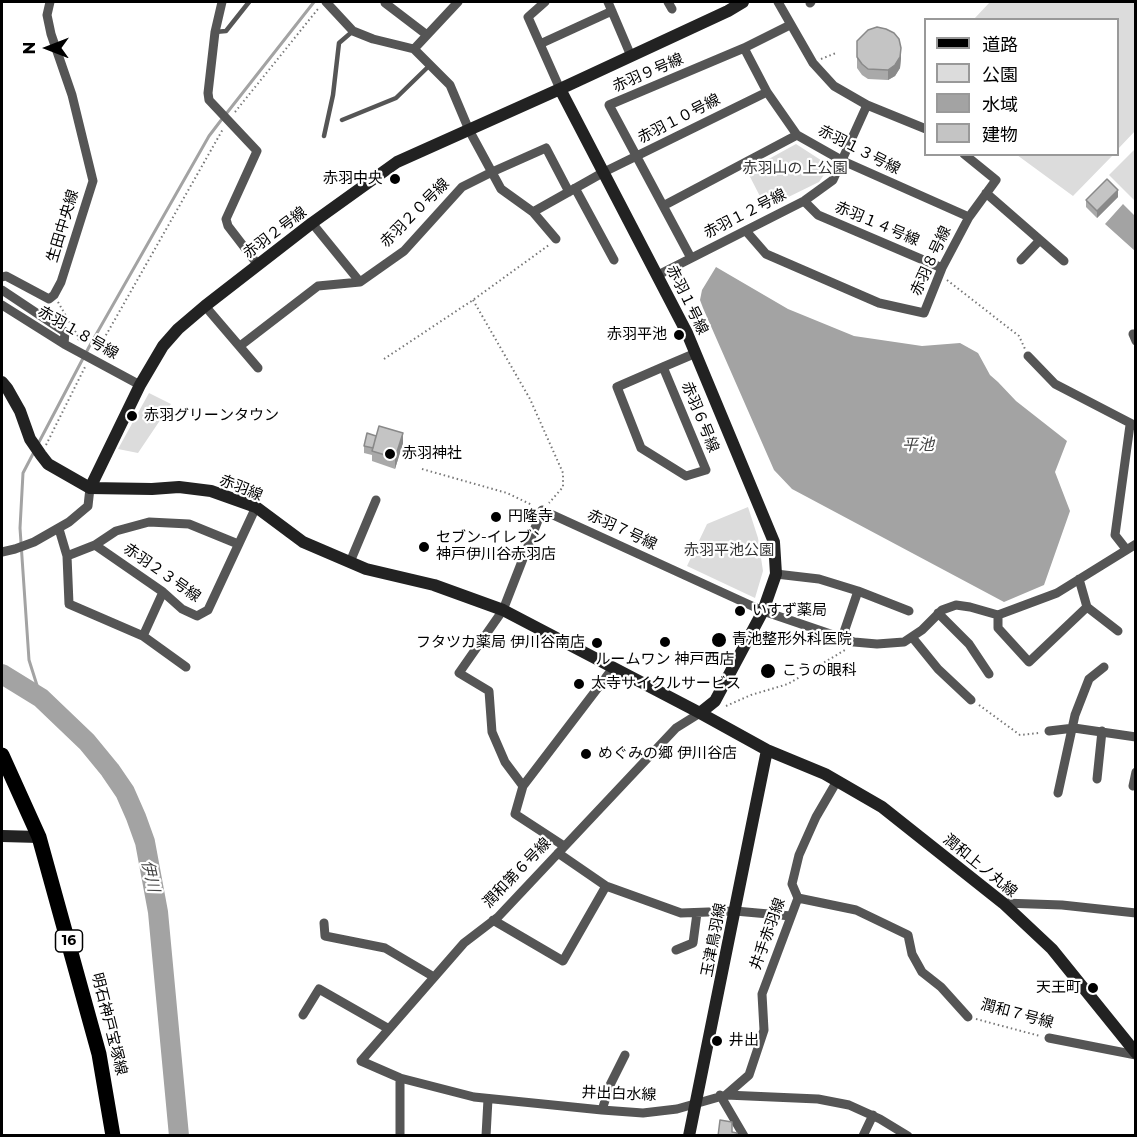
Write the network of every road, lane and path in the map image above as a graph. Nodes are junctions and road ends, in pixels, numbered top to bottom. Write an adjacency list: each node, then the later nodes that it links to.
1 (50, 2): 54 (street, 生田中央線)
2 (222, 2): 14 (street)
3 (249, 2): 14 (lane)
4 (325, 2): 13 (street); 26 (path)
5 (458, 2): 15 (street)
6 (544, 2): 16 (street)
7 (608, 2): 11 (street)
8 (743, 2): 20 (street)
9 (778, 2): 12 (street)
10 (385, 3): 15 (street)
11 (612, 11): 16 (street); 20 (street)
12 (790, 25): 17 (street, 赤羽９号線); 21 (street)
13 (353, 31): 18 (street); 31 (lane)
14 (215, 32): 26 (street)
15 (427, 34): 18 (street)
16 (540, 45): 23 (street)
17 (744, 48): 24 (street, 赤羽１３号線); 33 (street, 赤羽９号線)
18 (414, 49): 22 (street)
19 (836, 53): 21 (path)
20 (631, 56): 23 (street)
21 (813, 63): 25 (street)
22 (430, 65): 27 (lane); 29 (street)
23 (560, 89): 29 (street, 赤羽２号線); 36 (street, 赤羽１号線)
24 (767, 92): 30 (street, 赤羽１３号線); 33 (street, 赤羽１０号線)
25 (867, 105): 28 (street); 34 (street, 赤羽１２号線)
26 (227, 119): 51 (street); 66 (path)
27 (342, 120)
28 (924, 128)
29 (469, 130): 35 (street); 43 (street, 赤羽２号線)
30 (797, 135): 34 (street, 赤羽１３号線); 40 (street)
31 (324, 136)
32 (966, 156): 38 (street)
33 (637, 157): 36 (street, 赤羽１０号線); 40 (street, 赤羽９号線)
34 (843, 162): 39 (street, 赤羽１２号線); 42 (street, 赤羽１３号線)
35 (492, 172): 37 (street, 赤羽２０号線); 41 (street); 55 (street, 赤羽２０号線)
36 (604, 172): 37 (street, 赤羽１０号線); 53 (street, 赤羽１号線)
37 (572, 190): 41 (street, 赤羽１０号線); 48 (street)
38 (986, 193): 42 (street, 赤羽８号線); 46 (street)
39 (804, 201): 44 (street, 赤羽１２号線); 52 (street, 赤羽１４号線)
40 (663, 206): 47 (street, 赤羽９号線)
41 (533, 212): 45 (street)
42 (969, 217): 52 (street, 赤羽８号線)
43 (312, 223): 51 (street, 赤羽２号線); 55 (street)
44 (746, 231): 47 (street, 赤羽１２号線); 52 (street, 赤羽８号線)
45 (556, 239): 57 (path)
46 (1040, 240): 49 (street); 50 (street)
47 (691, 258): 53 (street, 赤羽１２号線)
48 (614, 260)
49 (1021, 260)
50 (1064, 261)
51 (258, 264): 59 (street, 赤羽２号線)
52 (941, 272): 65 (path)
53 (658, 275): 64 (street, 赤羽１号線)
54 (2, 277)
55 (360, 282): 63 (street, 赤羽２０号線)
56 (2, 290): 62 (street)
57 (472, 300): 67 (path); 78 (path)
58 (2, 305): 62 (street, 赤羽１８号線)
59 (205, 306): 63 (street); 71 (street, 赤羽２号線)
60 (1136, 334): 61 (street)
61 (1136, 341)
62 (64, 344): 66 (street, 赤羽１８号線)
63 (240, 346): 69 (street)
64 (696, 353): 68 (street, 赤羽６号線); 87 (street, 赤羽１号線)
65 (1028, 356): 72 (street)
66 (89, 358): 71 (street, 赤羽１８号線); 73 (path)
67 (384, 359)
68 (663, 367): 68 (street, 赤羽６号線)
69 (258, 368)
70 (2, 382): 73 (street, 赤羽線)
71 (140, 385): 75 (street, 赤羽２号線)
72 (1133, 425): 83 (street)
73 (38, 451): 75 (street, 赤羽線)
74 (422, 469): 78 (path)
75 (90, 488): 77 (street, 赤羽線); 79 (street)
76 (376, 500): 86 (street)
77 (256, 507): 80 (street, 赤羽２３号線); 86 (street, 赤羽線)
78 (542, 510): 92 (street); 93 (street, 赤羽７号線)
79 (59, 529): 84 (street); 85 (street)
80 (238, 544): 82 (street); 90 (street, 赤羽２３号線)
81 (1136, 544): 83 (street)
82 (95, 545): 85 (street); 90 (street, 赤羽２３号線)
83 (1126, 549): 88 (street)
84 (2, 552)
85 (67, 556): 98 (street)
86 (350, 562): 92 (street, 赤羽線)
87 (776, 574): 89 (street); 93 (street, 赤羽１号線)
88 (1079, 579): 91 (street); 96 (street)
89 (858, 591): 94 (street); 100 (street)
90 (163, 592): 98 (street)
91 (1087, 607): 96 (street); 97 (street)
92 (502, 610): 104 (street, 赤羽線); 117 (street)
93 (763, 611): 100 (street, 赤羽７号線); 107 (street, 赤羽１号線)
94 (909, 611)
95 (938, 613): 96 (street); 99 (street); 105 (street)
96 (998, 615)
97 (1118, 631)
98 (143, 636): 102 (street)
99 (912, 637): 101 (street); 106 (street)
100 (842, 638): 101 (street, 赤羽７号線)
101 (858, 642): 107 (path)
102 (186, 667)
103 (1104, 667): 108 (street)
104 (613, 668): 107 (street, 潤和上ノ丸線); 117 (street)
105 (989, 674)
106 (971, 700): 109 (path)
107 (702, 714): 112 (street, 潤和上ノ丸線); 122 (street, 潤和第６号線)
108 (1074, 728): 109 (street); 110 (street); 119 (street)
109 (1049, 731)
110 (1102, 731): 111 (street); 115 (street)
111 (1136, 737)
112 (767, 750): 116 (street, 潤和上ノ丸線); 126 (street, 玉津鳥羽線)
113 (2, 754): 121 (main road, 明石神戸宝塚線 / 16)
114 (1136, 772): 118 (street)
115 (1097, 780)
116 (837, 781): 124 (street, 井手赤羽線); 125 (street, 潤和上ノ丸線)
117 (523, 786): 122 (street)
118 (1133, 786)
119 (1058, 793)
120 (2, 836): 121 (street)
121 (39, 837): 147 (main road, 明石神戸宝塚線 / 16)
122 (561, 850): 123 (street); 130 (street, 潤和第６号線)
123 (606, 886): 127 (street); 130 (street)
124 (798, 898): 129 (street, 井手赤羽線); 135 (street, 潤和７号線)
125 (1004, 903): 128 (street); 138 (street, 潤和上ノ丸線)
126 (735, 911): 127 (street); 129 (street); 144 (street, 玉津鳥羽線)
127 (697, 913): 132 (street)
128 (1136, 913)
129 (791, 916): 142 (street, 井手赤羽線)
130 (493, 920): 133 (street, 潤和第６号線)
131 (324, 923): 133 (street)
132 (676, 950)
133 (434, 976): 136 (street, 潤和第６号線)
134 (303, 1015): 136 (street)
135 (968, 1017): 137 (path, 潤和７号線)
136 (389, 1029): 140 (street, 潤和第６号線)
137 (1049, 1038): 138 (street, 潤和７号線)
138 (1136, 1054)
139 (624, 1055): 145 (street)
140 (361, 1061): 141 (street, 井出白水線)
141 (400, 1078): 143 (street, 井出白水線); 148 (street)
142 (723, 1095): 144 (street, 井出白水線); 146 (street, 井出白水線); 151 (street)
143 (488, 1099): 145 (street, 井出白水線); 149 (street)
144 (696, 1102): 145 (street, 井出白水線); 150 (street, 玉津鳥羽線)
145 (603, 1110)
146 (873, 1115): 152 (street); 153 (street, 井出白水線)
147 (113, 1136)
148 (400, 1136)
149 (486, 1136)
150 (689, 1136)
151 (744, 1136)
152 (863, 1136)
153 (908, 1136)

